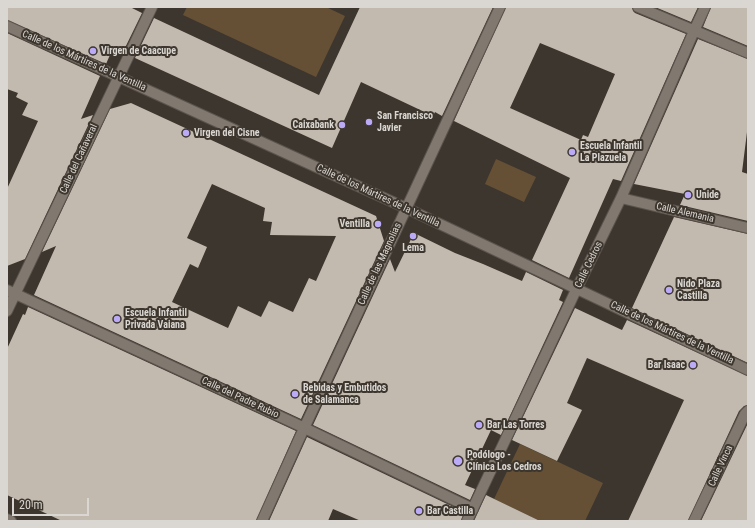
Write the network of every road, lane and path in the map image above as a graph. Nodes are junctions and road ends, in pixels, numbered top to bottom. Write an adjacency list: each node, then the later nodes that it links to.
1 (152, 7): 8 (street, Calle del Cañaveral)
2 (500, 7): 10 (street, Calle de las Magnolias)
3 (638, 7): 6 (street)
4 (705, 7): 6 (street, Calle Cedros)
5 (7, 26): 8 (street, Calle de los Mártires de la Ventilla)
6 (694, 31): 7 (street); 9 (street, Calle Cedros)
7 (748, 53)
8 (118, 77): 10 (street, Calle de los Mártires de la Ventilla); 13 (street, Calle del Cañaveral)
9 (621, 198): 11 (street, Calle Alemania); 12 (street, Calle Cedros)
10 (406, 208): 12 (street, Calle de los Mártires de la Ventilla); 17 (street, Calle de las Magnolias)
11 (748, 228)
12 (577, 288): 15 (street, Calle de los Mártires de la Ventilla); 18 (street, Calle Cedros)
13 (11, 292): 14 (street, Calle del Cañaveral); 17 (street, Calle del Padre Rubio)
14 (7, 311)
15 (748, 370)
16 (748, 411): 23 (street, Calle Vinca)
17 (304, 428): 18 (street, Calle del Padre Rubio); 21 (street, Calle de las Magnolias)
18 (473, 509): 22 (street, Calle Cedros)
19 (7, 519): 20 (street)
20 (11, 521)
21 (262, 521)
22 (467, 521)
23 (694, 521)

